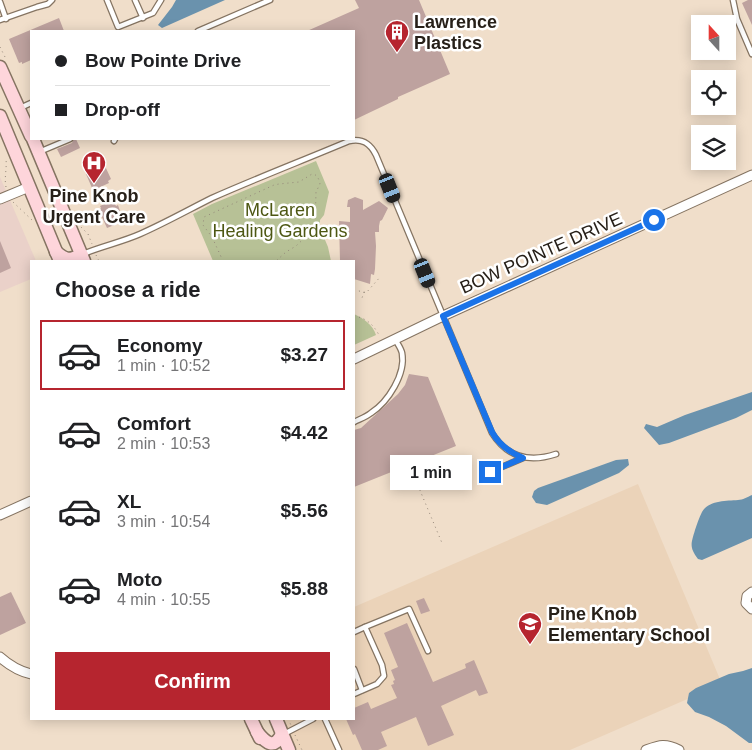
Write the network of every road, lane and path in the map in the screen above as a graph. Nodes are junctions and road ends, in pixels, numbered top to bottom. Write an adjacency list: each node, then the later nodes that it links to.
1 (52, 0): 9 (lane)
2 (107, 0): 8 (lane)
3 (135, 0): 8 (lane)
4 (270, 0): 11 (lane)
5 (733, 0): 12 (lane)
6 (1, 1): 9 (lane)
7 (159, 1): 8 (lane)
8 (143, 18)
9 (6, 19): 10 (lane)
10 (0, 20)
11 (200, 30)
12 (752, 54)
13 (0, 67): 14 (main road)
14 (4, 85): 16 (main road)
15 (30, 103): 16 (lane)
16 (19, 108): 18 (main road)
17 (0, 116): 26 (main road)
18 (30, 131)
19 (355, 139): 40 (lane)
20 (34, 140): 23 (main road)
21 (68, 140): 23 (lane)
22 (352, 140): 31 (lane)
23 (38, 152): 31 (main road)
24 (6, 154): 27 (path)
25 (749, 177): 40 (street, BOW POINTE DRIVE)
26 (29, 187): 27 (street); 32 (main road)
27 (9, 195): 28 (street); 30 (path)
28 (0, 199)
29 (76, 223): 31 (path)
30 (35, 225)
31 (87, 255): 32 (main road)
32 (58, 256)
33 (223, 260): 34 (path)
34 (277, 260)
35 (381, 276): 37 (path)
36 (355, 290): 37 (path)
37 (364, 292): 38 (path)
38 (362, 298)
39 (355, 316): 41 (path)
40 (443, 316): 42 (street, BOW POINTE DRIVE); 46 (lane)
41 (379, 335)
42 (395, 339): 43 (street, BOW POINTE DRIVE); 44 (lane)
43 (355, 358)
44 (355, 422)
45 (556, 454): 46 (lane)
46 (523, 458): 47 (lane)
47 (490, 472)
48 (414, 476): 51 (path)
49 (30, 501): 50 (street)
50 (0, 515)
51 (442, 543)
52 (752, 592): 53 (street)
53 (752, 609)
54 (365, 627): 55 (lane); 56 (lane); 60 (lane)
55 (355, 632)
56 (428, 651)
57 (0, 657): 59 (street)
58 (355, 672): 60 (lane)
59 (30, 674)
60 (362, 690): 61 (lane)
61 (355, 694)
62 (251, 720): 66 (main road)
63 (276, 720): 67 (main road)
64 (325, 720): 70 (lane)
65 (303, 721): 67 (lane)
66 (257, 732): 67 (main road); 68 (main road)
67 (282, 734): 69 (main road)
68 (264, 750)
69 (289, 750)
70 (339, 750)
71 (646, 750): 72 (street)
72 (679, 750)

